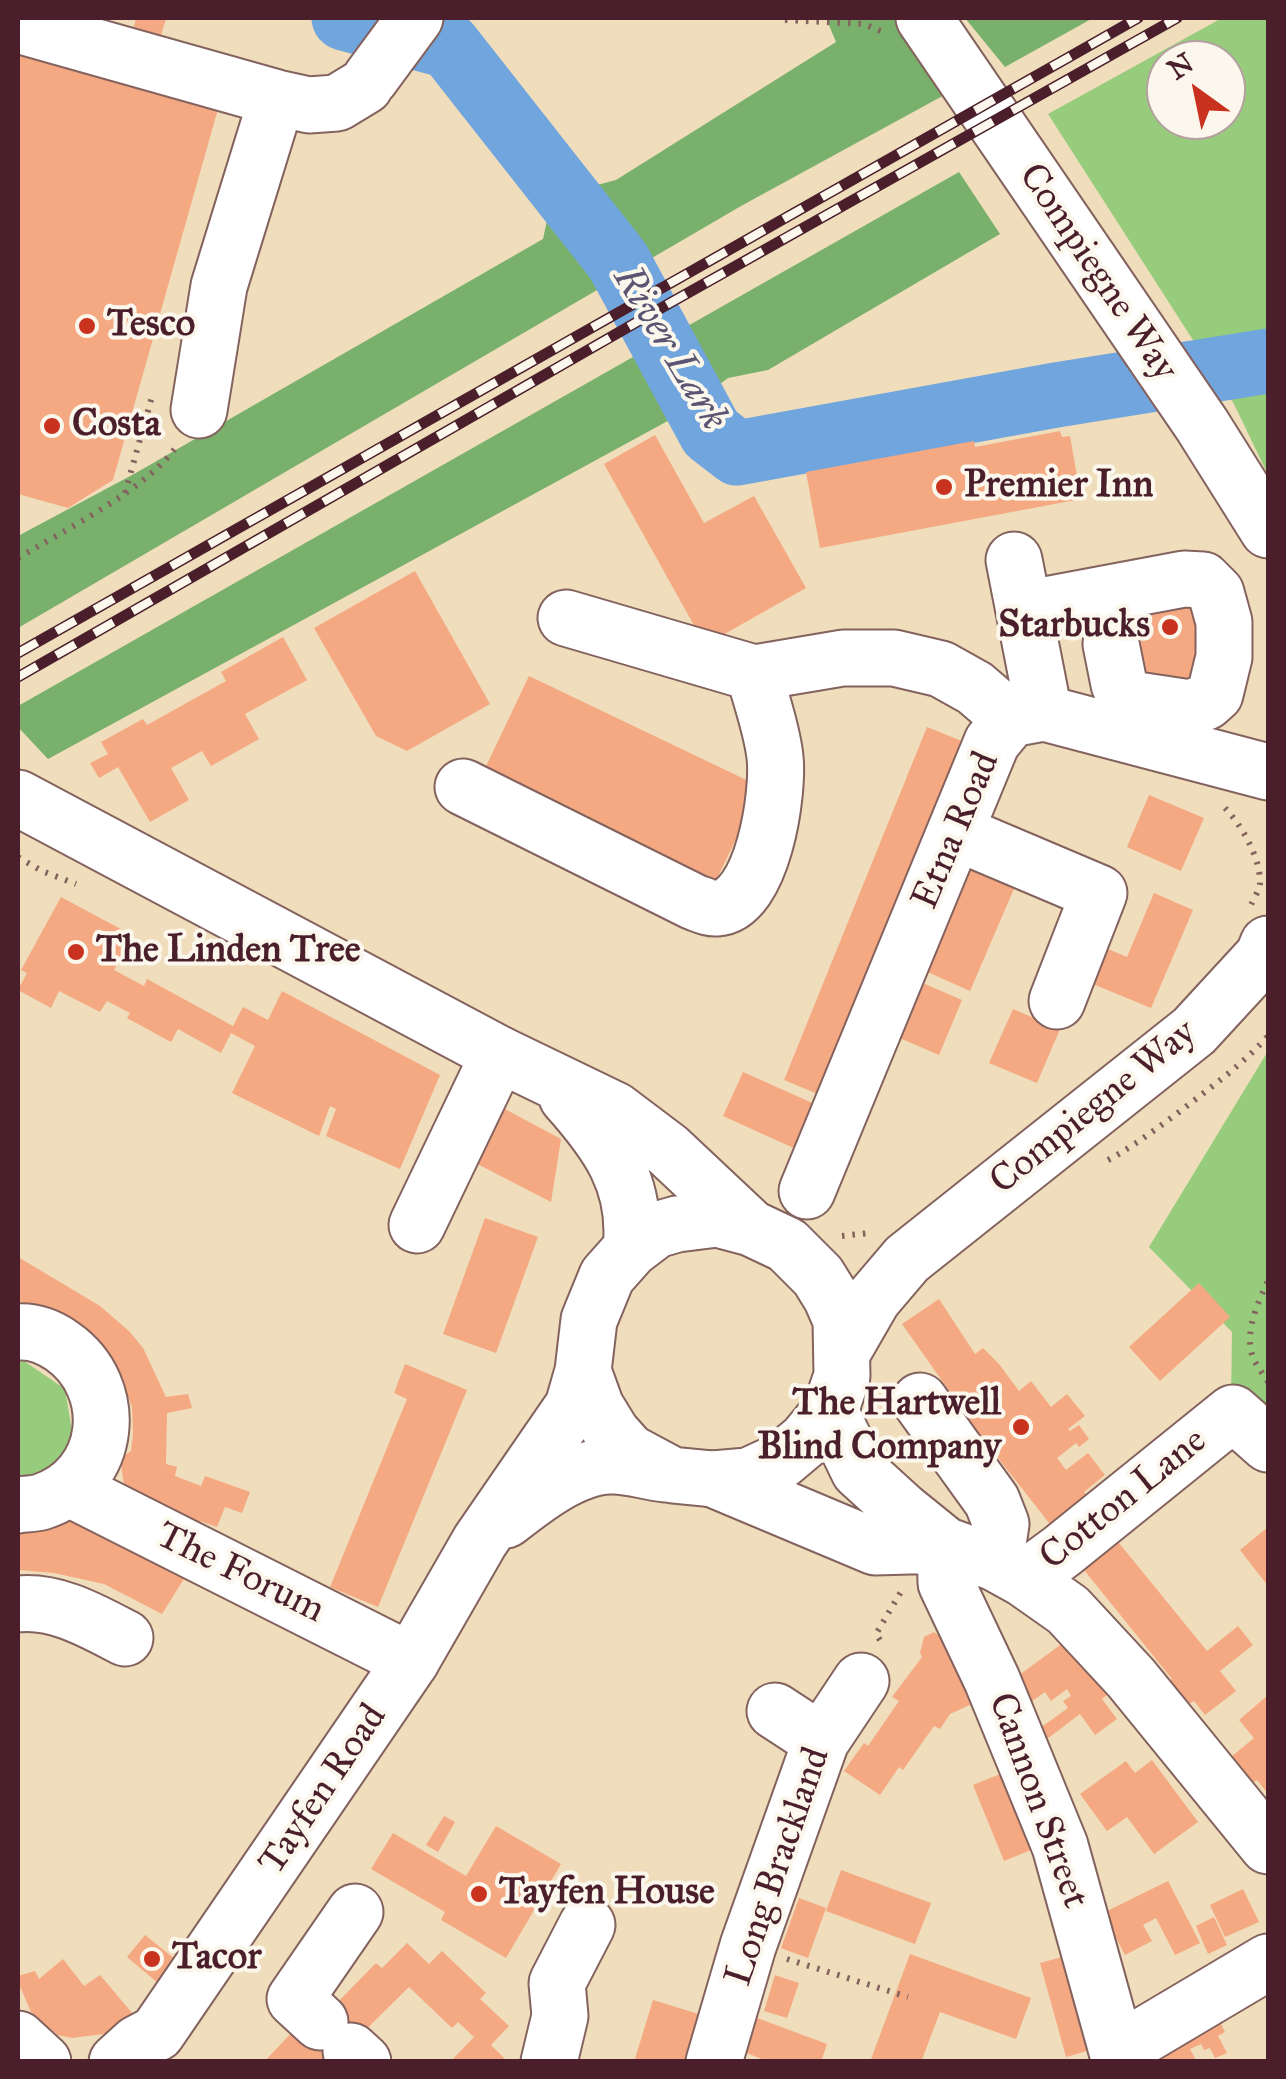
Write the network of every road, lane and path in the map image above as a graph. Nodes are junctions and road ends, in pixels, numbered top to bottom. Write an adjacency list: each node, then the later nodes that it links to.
1 (415, 18): 4 (street)
2 (924, 18): 6 (street, Compiegne Way)
3 (18, 25): 4 (street)
4 (278, 98): 5 (street)
5 (199, 410): 7 (path)
6 (1268, 530)
7 (18, 558)
8 (566, 618): 10 (street)
9 (1112, 644): 11 (street)
10 (754, 673): 11 (street); 13 (street)
11 (1028, 716): 12 (street); 15 (street, Etna Road)
12 (1246, 766): 18 (path)
13 (463, 787)
14 (20, 805): 20 (street)
15 (956, 832): 19 (street); 22 (street, Etna Road)
16 (18, 857): 17 (path)
17 (42, 871)
18 (1258, 928): 26 (street, Compiegne Way)
19 (1057, 1001)
20 (499, 1054): 21 (street); 23 (street)
21 (554, 1082): 24 (street); 25 (street)
22 (806, 1191)
23 (418, 1225)
24 (769, 1237): 25 (street); 26 (street); 29 (street)
25 (631, 1249): 30 (street)
26 (907, 1260): 29 (street, Compiegne Way)
27 (1268, 1281): 33 (path)
28 (18, 1332): 35 (street)
29 (843, 1351): 32 (street)
30 (583, 1371): 34 (street); 37 (street, Tayfen Road)
31 (920, 1401): 38 (street, Cannon Street)
32 (830, 1411): 34 (street); 38 (street)
33 (1263, 1413): 38 (street, Cotton Lane)
34 (693, 1477): 37 (street); 38 (street)
35 (68, 1488): 36 (street); 42 (street, The Forum)
36 (18, 1505)
37 (480, 1541): 42 (street, Tayfen Road)
38 (988, 1563): 46 (street); 55 (street, Cannon Street)
39 (905, 1584): 43 (path)
40 (18, 1604): 41 (street)
41 (125, 1638)
42 (411, 1660): 54 (street, Tayfen Road)
43 (861, 1681): 45 (street, Long Brackland)
44 (775, 1711): 45 (street)
45 (820, 1741): 49 (street, Long Brackland)
46 (1268, 1846)
47 (356, 1912): 53 (street)
48 (587, 1924): 57 (street)
49 (748, 1946): 51 (path); 58 (street, Long Brackland)
50 (1268, 1962): 55 (street)
51 (908, 1998)
52 (18, 2038): 56 (street)
53 (345, 2045)
54 (143, 2052)
55 (1119, 2056)
56 (43, 2062)
57 (549, 2062)
58 (714, 2062)

